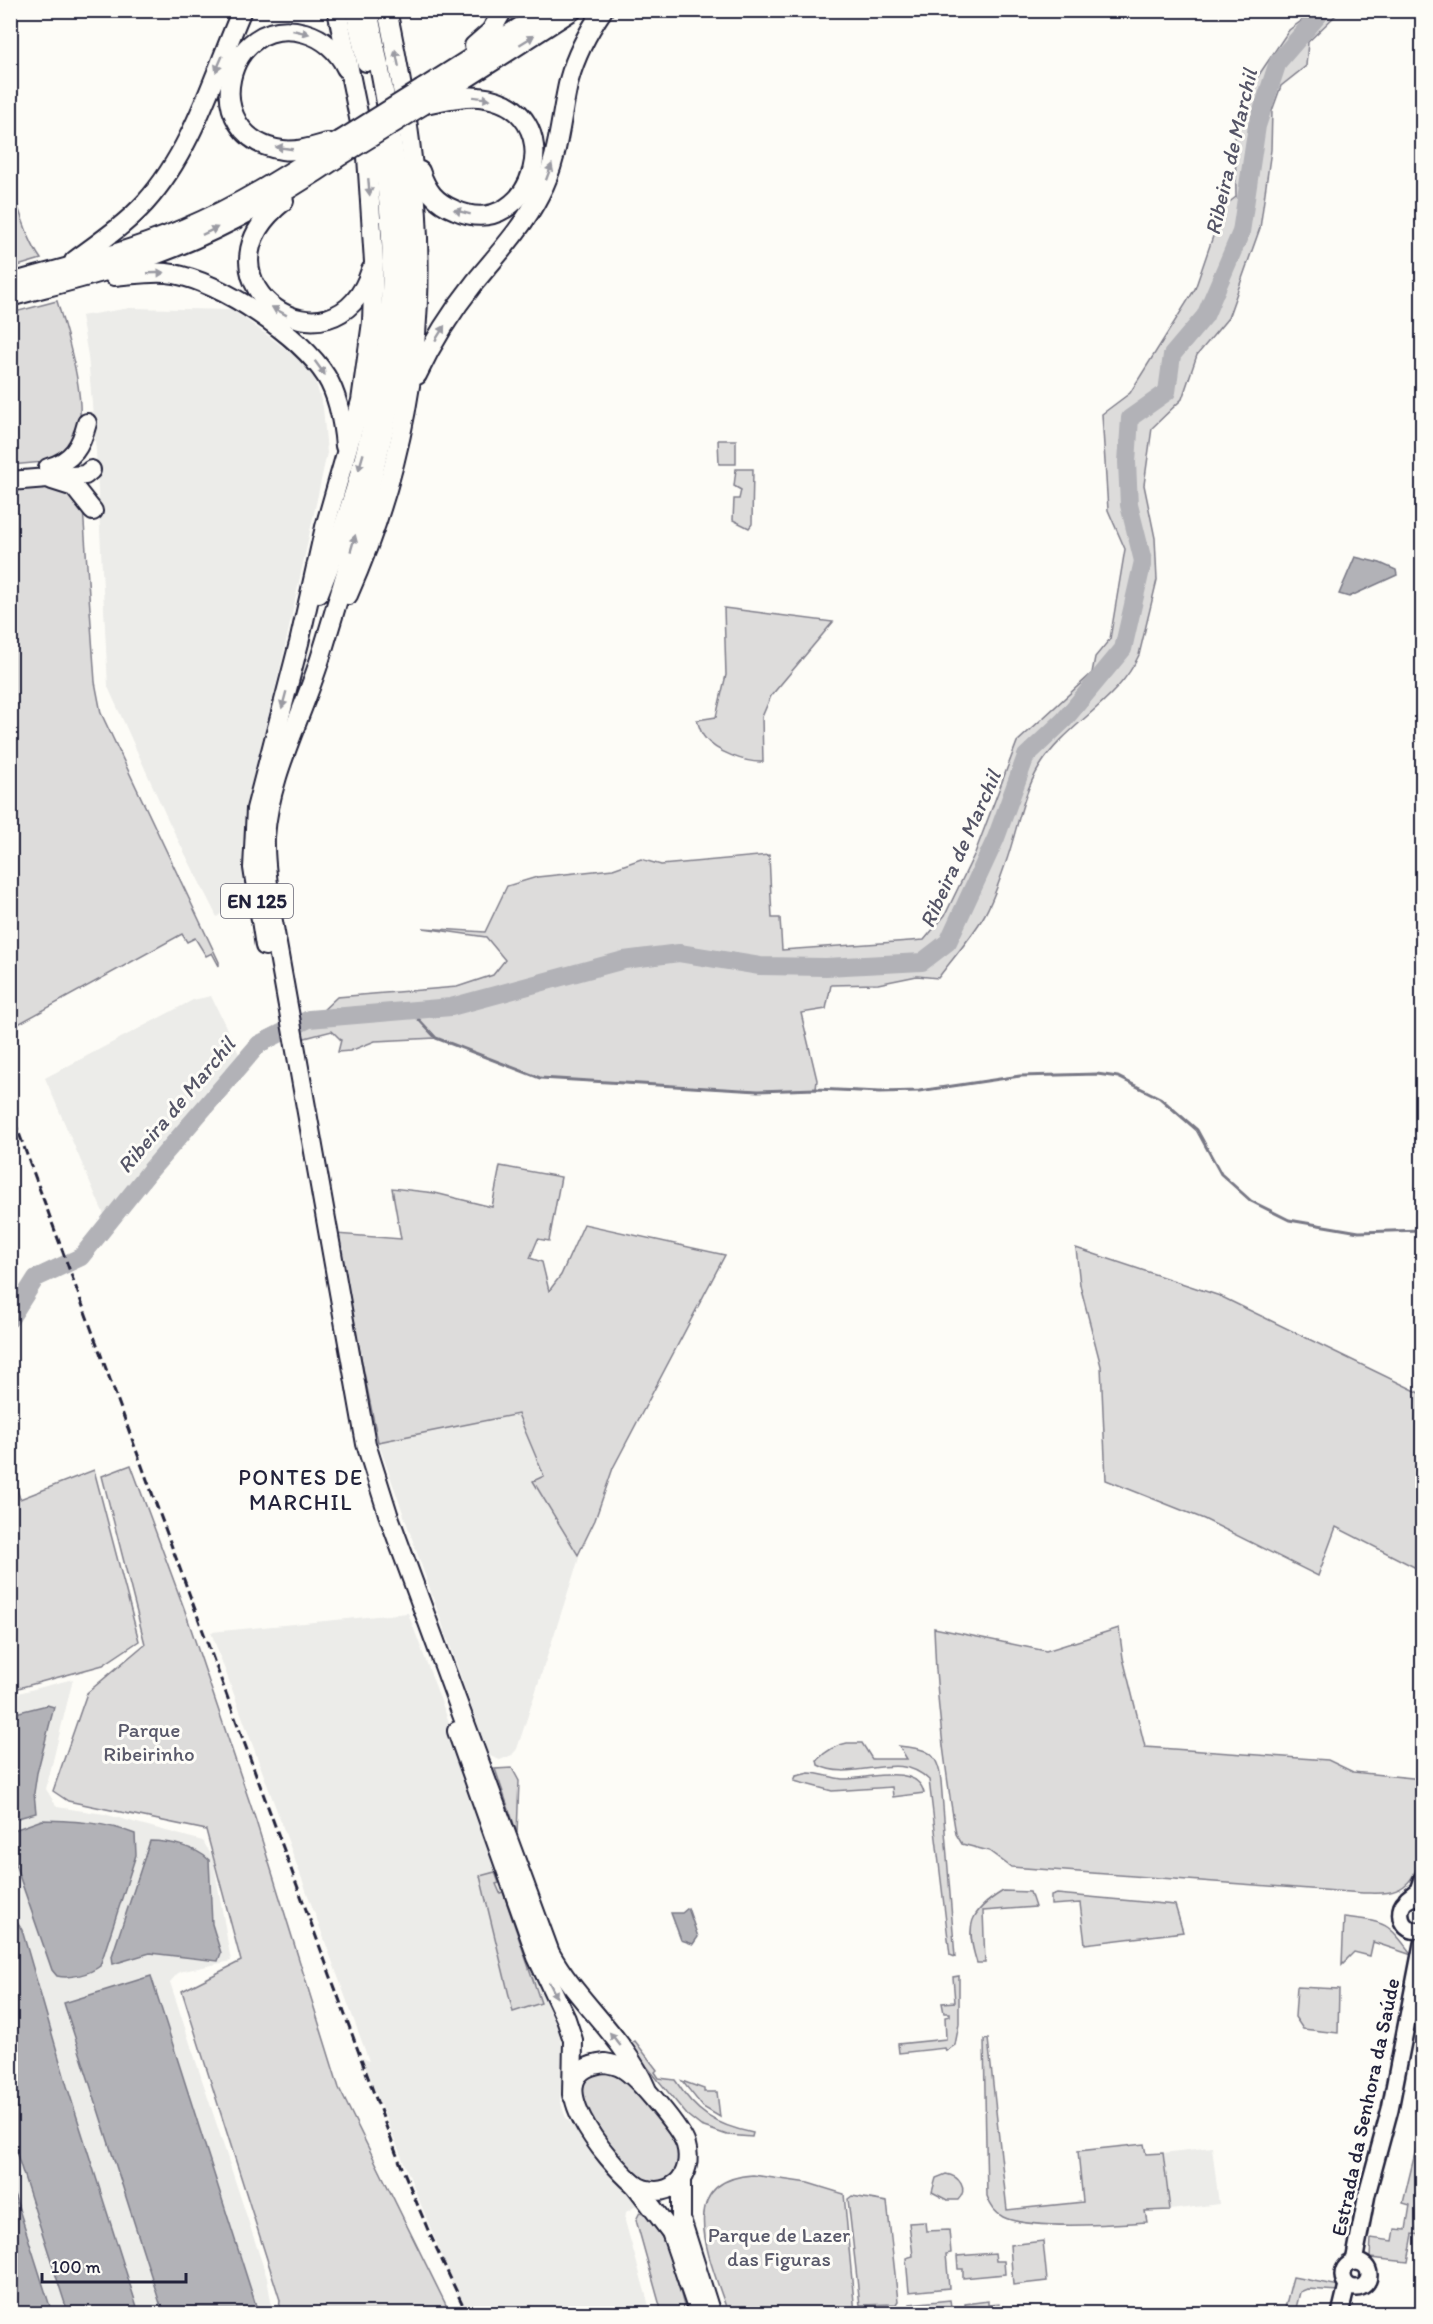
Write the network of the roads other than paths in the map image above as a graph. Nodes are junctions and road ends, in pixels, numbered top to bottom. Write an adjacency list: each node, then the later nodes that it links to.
1 (242, 10): 16 (main road, one-way to 16)
2 (337, 10): 11 (main road)
3 (355, 10): 27 (main road, one-way to 27)
4 (369, 10): 28 (main road, one-way to 4)
5 (503, 10): 10 (main road)
6 (547, 10): 10 (main road)
7 (573, 10): 10 (main road, one-way to 7)
8 (603, 10): 20 (main road, one-way to 8)
9 (389, 16): 12 (main road, one-way to 9)
10 (423, 97): 12 (main road, one-way to 12); 13 (main road, bridge); 14 (main road, bridge)
11 (359, 108): 13 (main road, one-way to 11); 15 (main road, one-way to 15)
12 (410, 131): 20 (main road)
13 (341, 140): 16 (main road)
14 (319, 170): 15 (main road, one-way to 14); 16 (main road, one-way to 14)
15 (374, 245): 22 (main road)
16 (70, 276): 17 (main road); 22 (main road, one-way to 22)
17 (43, 281): 18 (main road); 19 (main road)
18 (10, 283)
19 (10, 297)
20 (413, 384): 28 (main road)
21 (87, 423): 24 (main road)
22 (346, 451): 27 (main road)
23 (10, 471): 24 (main road)
24 (48, 474): 25 (main road); 26 (main road)
25 (10, 481)
26 (93, 512)
27 (299, 643): 29 (main road, EN 125, one-way to 29)
28 (320, 660): 29 (main road)
29 (283, 1016): 30 (main road)
30 (288, 1047): 37 (main road, one-way to 30); 38 (main road, one-way to 38)
31 (1422, 1879): 32 (street)
32 (1415, 1898): 33 (street)
33 (1405, 1927): 34 (street); 36 (street)
34 (1422, 1930)
35 (1422, 1944): 36 (street, Estrada da Senhora da Saúde)
36 (1417, 1961): 41 (street, Estrada da Senhora da Saúde)
37 (646, 2088): 38 (main road); 39 (main road)
38 (572, 2095): 40 (main road)
39 (681, 2180): 40 (main road); 44 (main road)
40 (640, 2192): 43 (main road)
41 (1354, 2262): 42 (street); 42 (street)
42 (1347, 2285): 45 (street)
43 (699, 2313)
44 (711, 2313)
45 (1340, 2313)

